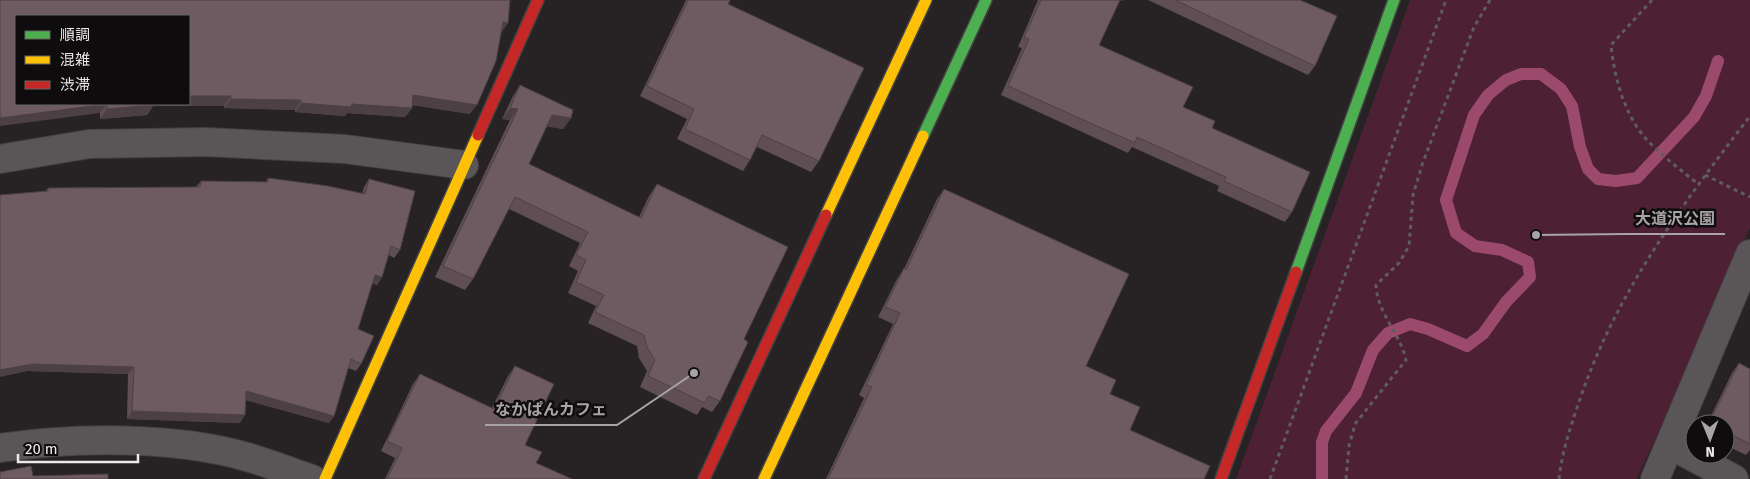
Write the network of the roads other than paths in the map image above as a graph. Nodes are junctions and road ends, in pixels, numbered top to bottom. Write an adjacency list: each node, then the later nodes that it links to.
1 (538, 0): 6 (street)
2 (926, 0): 12 (street)
3 (986, 0): 13 (street)
4 (1394, 0): 14 (street)
5 (0, 159): 6 (street)
6 (464, 165): 11 (street)
7 (1750, 254): 8 (street)
8 (1671, 445): 15 (street); 16 (street)
9 (0, 448): 10 (street)
10 (312, 479)
11 (325, 479)
12 (704, 479)
13 (764, 479)
14 (1221, 479)
15 (1655, 479)
16 (1734, 479)

